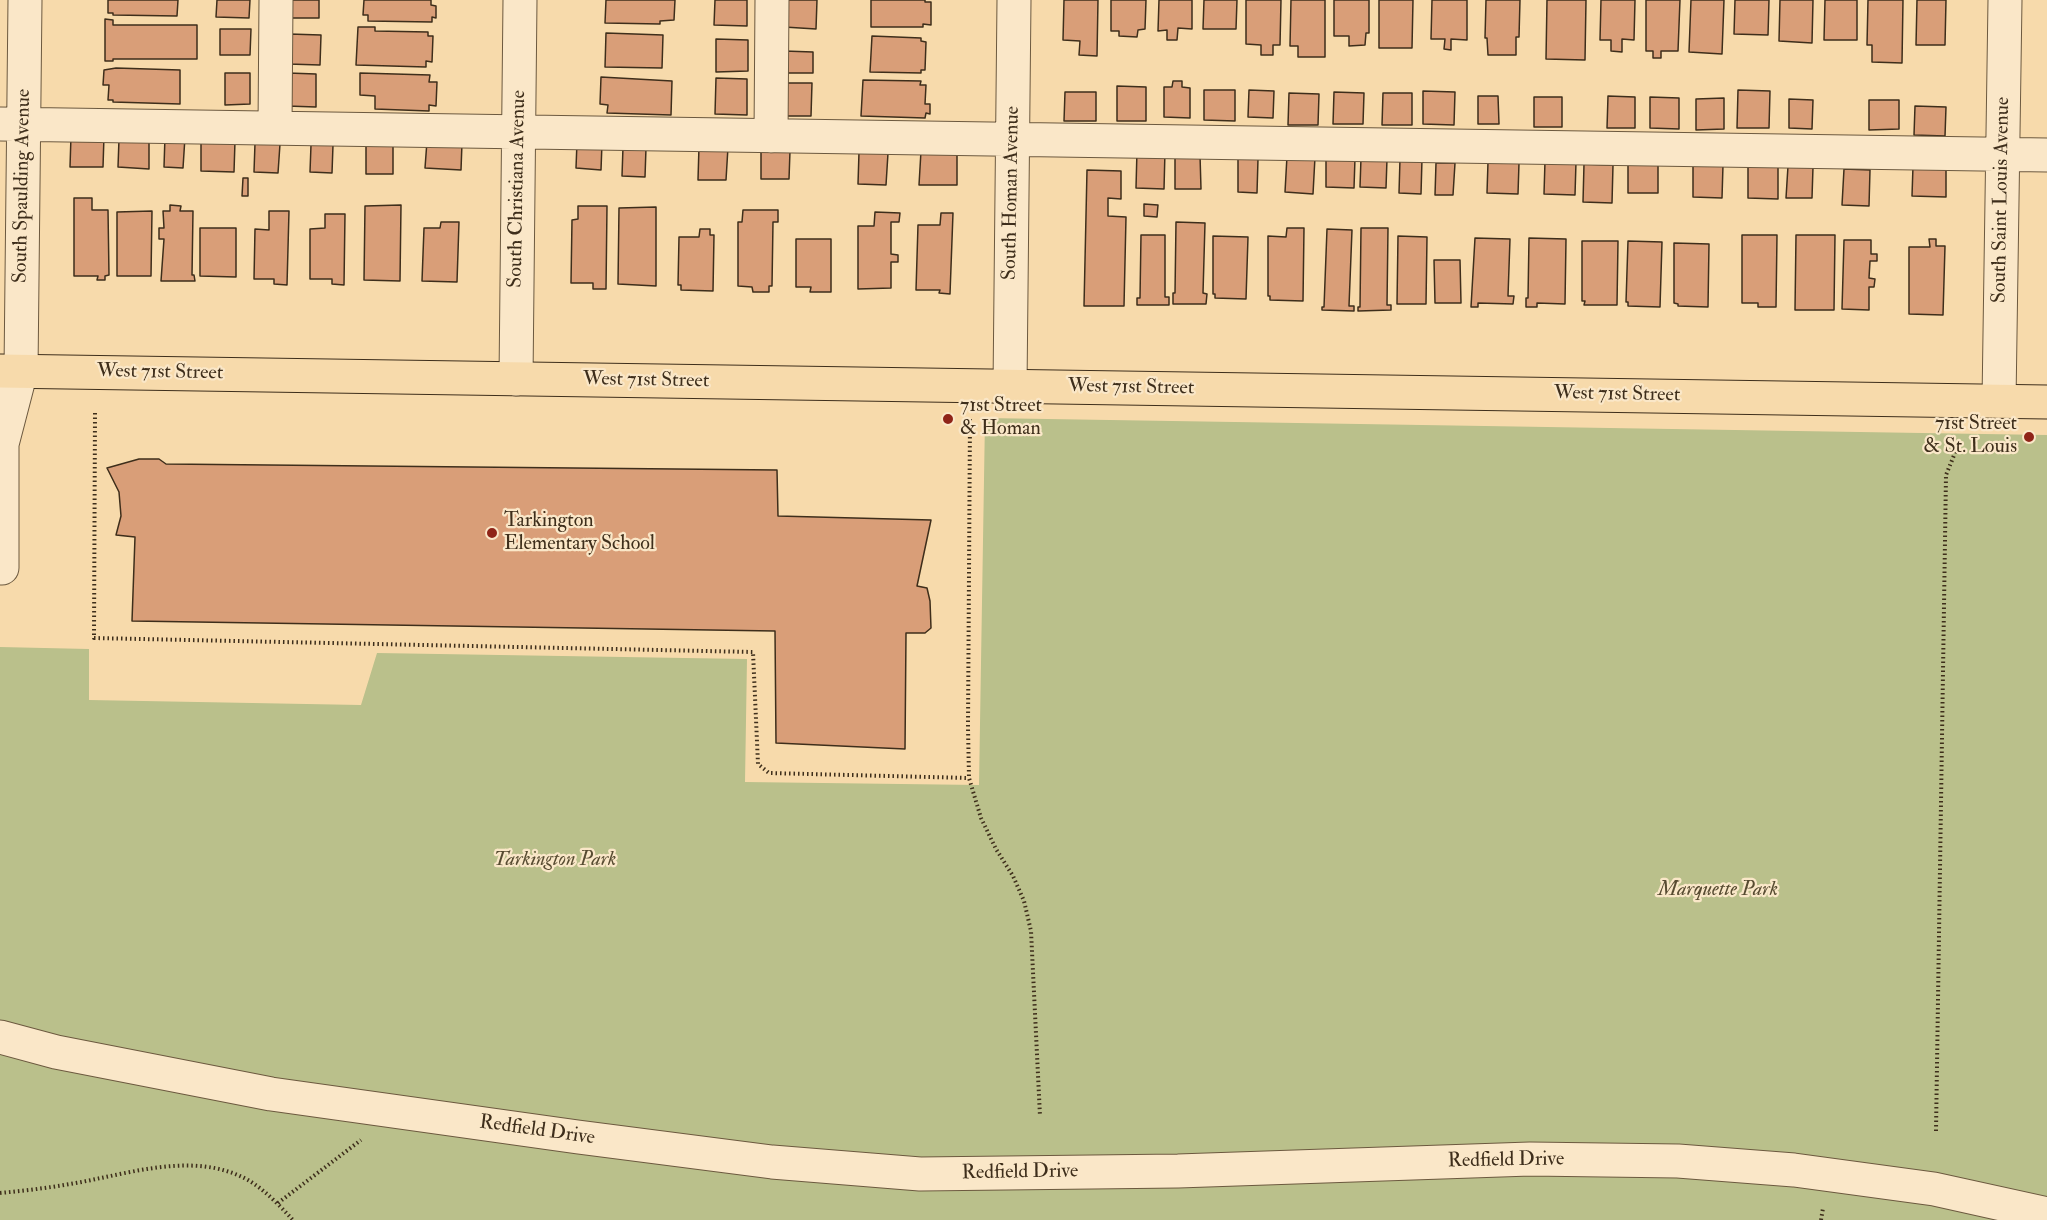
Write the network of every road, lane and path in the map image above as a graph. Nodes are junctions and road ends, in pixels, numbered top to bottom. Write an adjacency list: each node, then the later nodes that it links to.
1 (25, 0): 7 (street, South Spaulding Avenue)
2 (276, 0): 8 (street)
3 (520, 0): 9 (street, South Christiana Avenue)
4 (772, 0): 10 (street)
5 (1014, 0): 11 (street, South Homan Avenue)
6 (2005, 0): 12 (street, South Saint Louis Avenue)
7 (11, 124): 8 (street); 14 (street, South Spaulding Avenue)
8 (275, 128): 9 (street)
9 (519, 132): 10 (street); 15 (street, South Christiana Avenue)
10 (771, 136): 11 (street)
11 (1013, 139): 12 (street); 16 (street, South Homan Avenue)
12 (2002, 154): 13 (street); 17 (street, South Saint Louis Avenue)
13 (2047, 155)
14 (10, 371): 15 (main road, West 71st Street); 22 (street, South Spaulding Avenue)
15 (516, 379): 16 (main road, West 71st Street)
16 (1010, 387): 17 (main road, West 71st Street)
17 (1999, 401): 18 (main road, West 71st Street)
18 (2047, 402)
19 (970, 412): 23 (path)
20 (95, 413): 23 (path)
21 (1957, 448): 27 (path)
22 (2, 568)
23 (969, 778): 26 (path)
24 (0, 1037): 25 (street, Redfield Drive)
25 (398, 1112): 29 (path); 30 (street, Redfield Drive)
26 (1040, 1116)
27 (1936, 1131)
28 (0, 1193): 29 (path)
29 (278, 1203): 31 (path)
30 (2047, 1214)
31 (292, 1220)

